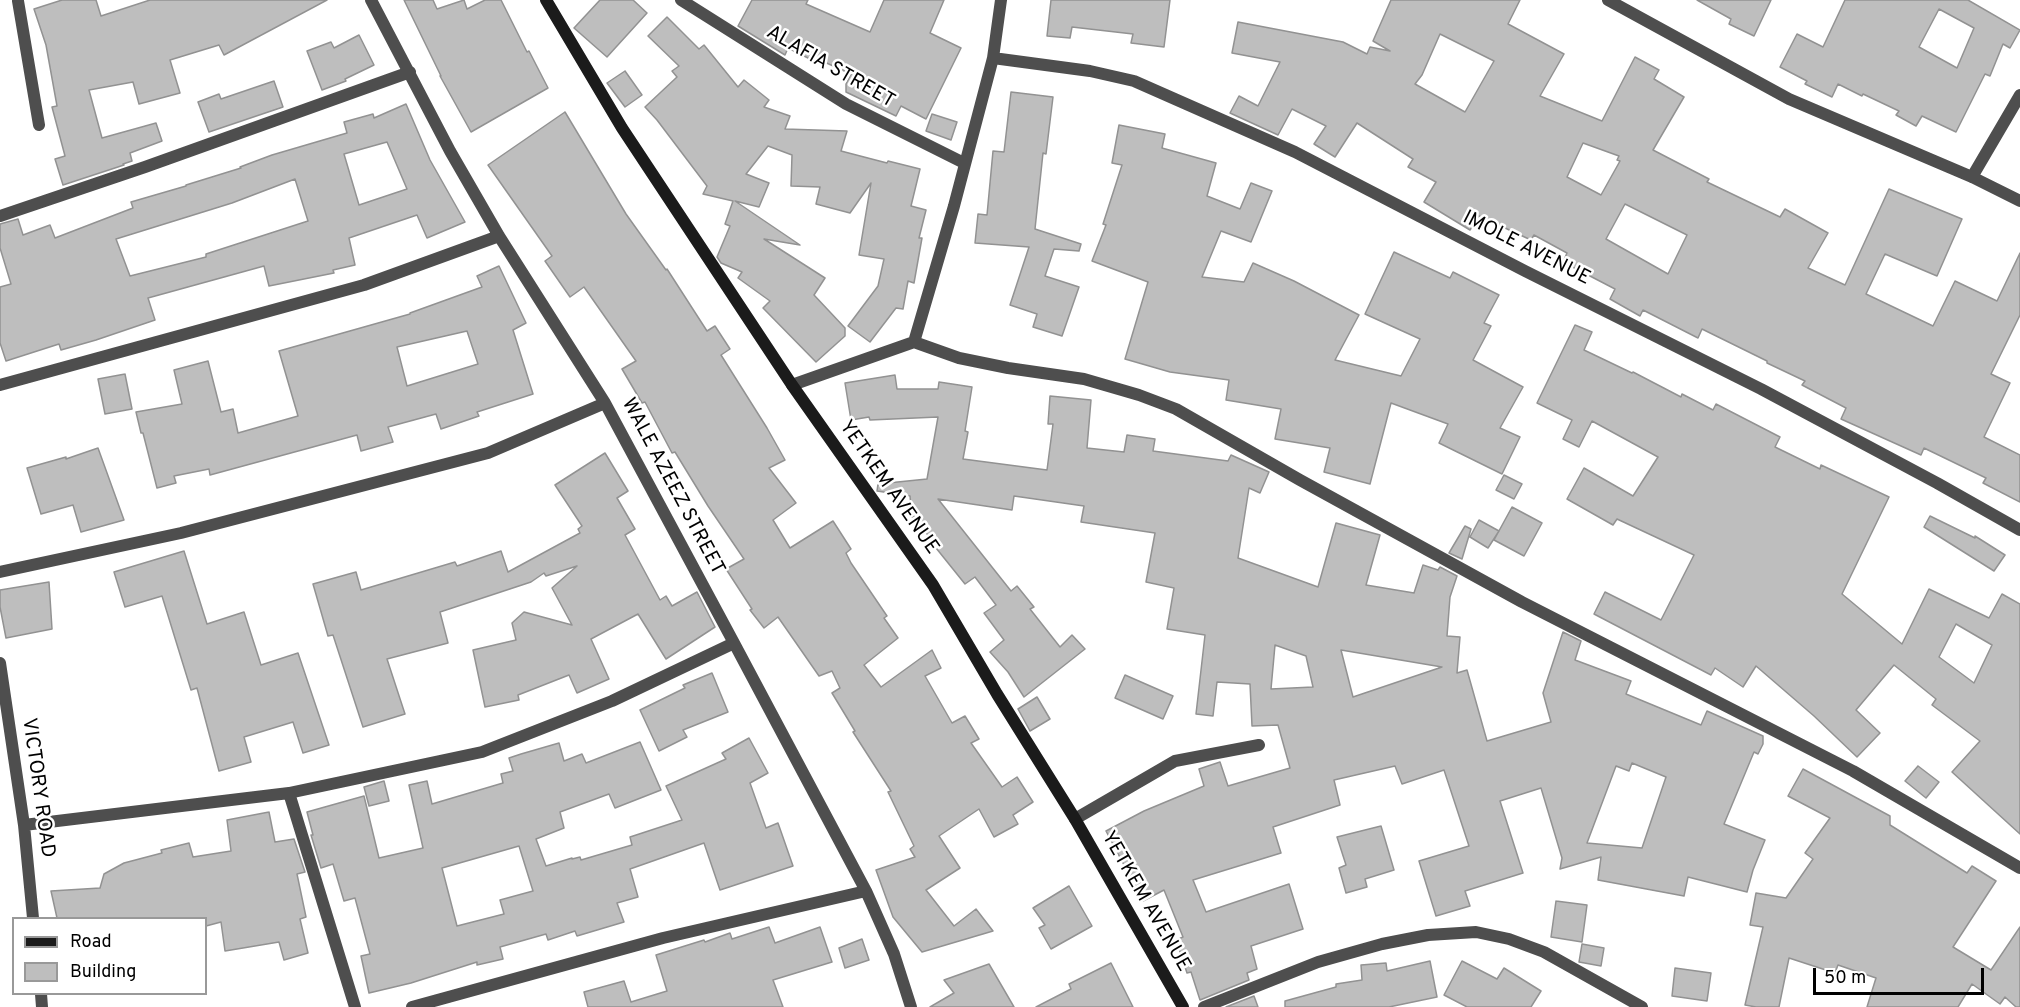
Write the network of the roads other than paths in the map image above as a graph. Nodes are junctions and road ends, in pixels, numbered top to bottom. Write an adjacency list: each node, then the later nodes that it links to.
1 (19, 0): 10 (street)
2 (371, 0): 8 (street, WALE AZEEZ STREET)
3 (546, 0): 18 (street, YETKEM AVENUE)
4 (681, 0): 11 (street, ALAFIA STREET)
5 (1001, 0): 7 (street)
6 (1608, 0): 12 (street)
7 (993, 58): 11 (street); 20 (street, IMOLE AVENUE)
8 (410, 72): 14 (street); 15 (street, WALE AZEEZ STREET)
9 (2020, 95): 12 (street)
10 (39, 125)
11 (964, 163): 16 (street)
12 (1972, 177): 13 (street)
13 (2020, 201)
14 (0, 216)
15 (499, 236): 17 (street); 19 (street, WALE AZEEZ STREET)
16 (914, 342): 18 (street); 28 (street)
17 (0, 385)
18 (792, 385): 26 (street, YETKEM AVENUE)
19 (605, 404): 21 (street); 22 (street, WALE AZEEZ STREET)
20 (2020, 530)
21 (0, 572)
22 (734, 643): 25 (street); 29 (street, WALE AZEEZ STREET)
23 (0, 668): 27 (street, VICTORY ROAD)
24 (1259, 745): 26 (street)
25 (289, 793): 27 (street); 31 (street)
26 (1075, 819): 34 (street, YETKEM AVENUE)
27 (24, 825): 30 (street, VICTORY ROAD)
28 (2020, 868)
29 (866, 891): 32 (street); 33 (street, WALE AZEEZ STREET)
30 (33, 917)
31 (356, 1007)
32 (412, 1007)
33 (911, 1007)
34 (1183, 1007)
35 (1204, 1007): 36 (street)
36 (1642, 1007)

